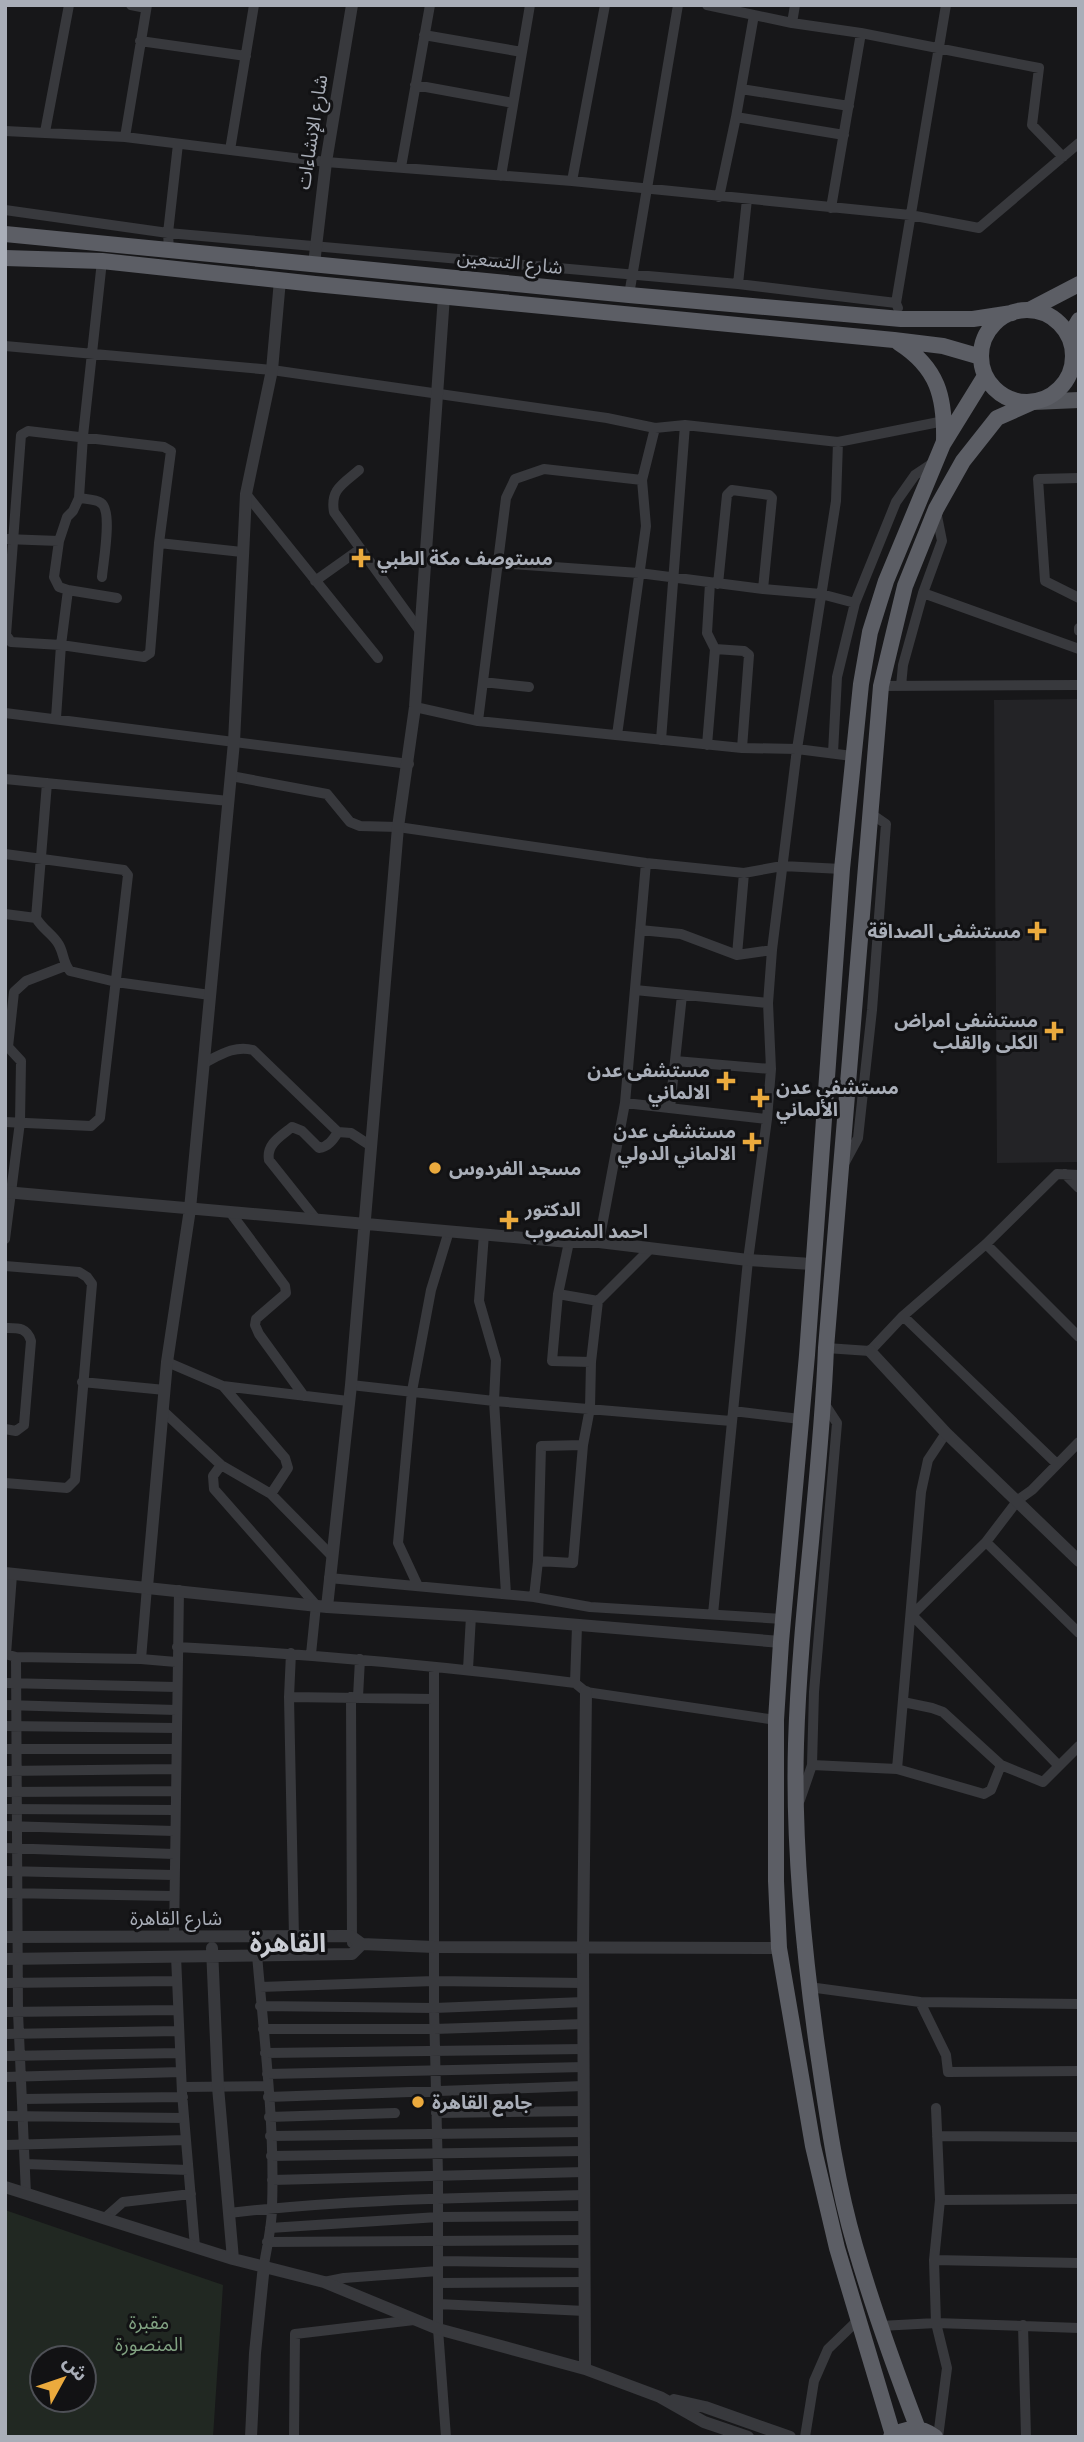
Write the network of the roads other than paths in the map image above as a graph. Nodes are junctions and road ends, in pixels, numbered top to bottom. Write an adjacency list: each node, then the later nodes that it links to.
1 (69, 5): 27 (street)
2 (131, 5): 12 (street)
3 (254, 5): 20 (street)
4 (352, 5): 34 (street, شارع الإنشاءات)
5 (430, 5): 16 (street)
6 (530, 5): 19 (street)
7 (605, 5): 37 (street)
8 (678, 5): 38 (street)
9 (707, 5): 13 (street)
10 (795, 5): 14 (street)
11 (946, 5): 18 (street)
12 (146, 7): 17 (street)
13 (754, 15): 14 (street); 22 (street)
14 (792, 23): 15 (street)
15 (862, 33): 18 (street); 24 (street)
16 (424, 35): 19 (street); 21 (street)
17 (140, 41): 20 (street); 29 (street)
18 (939, 50): 33 (street); 43 (street)
19 (522, 52): 23 (street)
20 (246, 56): 32 (street)
21 (415, 85): 23 (street); 35 (street)
22 (741, 89): 24 (street); 25 (street)
23 (513, 103): 36 (street)
24 (849, 106): 28 (street)
25 (736, 117): 28 (street); 39 (street)
26 (5, 131): 27 (street)
27 (45, 132): 29 (street)
28 (844, 135): 41 (street)
29 (125, 137): 30 (street)
30 (178, 144): 32 (street); 44 (street)
31 (1079, 144): 33 (street)
32 (230, 150): 34 (street)
33 (1063, 157): 43 (street)
34 (326, 163): 35 (street); 46 (street, شارع الإنشاءات)
35 (401, 167): 36 (street)
36 (500, 176): 37 (street)
37 (572, 181): 38 (street)
38 (645, 190): 39 (street); 53 (street)
39 (719, 197): 40 (street)
40 (747, 199): 41 (street); 56 (street)
41 (831, 208): 43 (street)
42 (5, 211): 44 (street)
43 (910, 215): 61 (street)
44 (168, 233): 46 (street); 47 (street)
45 (5, 234): 47 (highway, شارع التسعين)
46 (315, 247): 52 (street, شارع الإنشاءات); 53 (street)
47 (169, 250): 52 (highway, شارع التسعين)
48 (23, 257): 49 (highway, شارع التسعين); 50 (highway, شارع التسعين); 51 (highway)
49 (5, 258)
50 (103, 261): 54 (highway, شارع التسعين); 67 (street)
51 (5, 264)
52 (314, 264): 55 (highway); 58 (highway, شارع التسعين)
53 (631, 274): 56 (street); 58 (street)
54 (280, 280): 55 (highway, شارع التسعين); 69 (street)
55 (315, 284): 59 (highway, شارع التسعين)
56 (738, 284): 61 (street)
57 (1079, 284): 60 (highway)
58 (629, 295): 61 (highway, شارع التسعين)
59 (444, 296): 64 (highway, شارع التسعين); 71 (street)
60 (1031, 309): 62 (highway); 66 (highway)
61 (898, 311): 62 (highway, شارع التسعين)
62 (1012, 313): 68 (highway)
63 (1079, 320): 66 (highway)
64 (894, 340): 68 (highway, شارع التسعين); 74 (highway)
65 (5, 346): 67 (street)
66 (1074, 349): 73 (highway)
67 (92, 354): 69 (street); 77 (street)
68 (981, 357): 70 (highway)
69 (272, 370): 71 (street); 84 (street)
70 (985, 376): 73 (highway); 79 (highway)
71 (438, 393): 76 (street); 105 (street)
72 (1079, 400): 73 (main road)
73 (1033, 402): 86 (highway)
74 (944, 421): 78 (street); 79 (highway)
75 (685, 425): 76 (street); 78 (street); 95 (street)
76 (655, 428): 83 (street)
77 (83, 436): 85 (street); 87 (street); 89 (street)
78 (838, 442): 101 (street)
79 (943, 444): 80 (highway)
80 (936, 461): 104 (street); 126 (highway)
81 (359, 470): 90 (street)
82 (1079, 478): 103 (street)
83 (642, 480): 92 (street); 93 (street)
84 (246, 495): 91 (street); 96 (street)
85 (79, 498): 88 (street); 94 (street)
86 (936, 509): 100 (street); 112 (highway)
87 (9, 540): 88 (street); 106 (street)
88 (59, 541): 99 (street)
89 (159, 544): 91 (street); 106 (street)
90 (360, 548): 96 (street); 105 (street)
91 (242, 552): 121 (street)
92 (498, 563): 93 (street); 110 (street)
93 (639, 573): 95 (street); 119 (street)
94 (102, 577)
95 (673, 578): 97 (street); 120 (street)
96 (315, 581): 109 (street)
97 (714, 583): 98 (street); 98 (street); 107 (street)
98 (763, 589): 101 (street)
99 (68, 590): 102 (street); 106 (street)
100 (923, 593): 108 (street); 113 (street)
101 (821, 594): 104 (street); 124 (street)
102 (117, 598)
103 (1079, 598)
104 (855, 603): 125 (street)
105 (420, 631): 115 (street)
106 (61, 645): 117 (street)
107 (715, 649): 122 (street); 123 (street)
108 (1079, 649)
109 (378, 658)
110 (483, 682): 114 (street); 118 (street)
111 (1079, 685): 113 (street)
112 (881, 686): 113 (street); 184 (highway)
113 (901, 686)
114 (529, 687)
115 (415, 707): 118 (street); 127 (street)
116 (5, 713): 117 (street)
117 (56, 718): 121 (street)
118 (478, 721): 119 (street)
119 (617, 735): 120 (street)
120 (661, 740): 122 (street)
121 (234, 742): 127 (street); 128 (street)
122 (707, 745): 123 (street)
123 (742, 748): 124 (street)
124 (797, 749): 125 (street); 136 (street)
125 (833, 753): 126 (street)
126 (852, 756): 137 (highway)
127 (409, 764): 132 (street)
128 (231, 776): 131 (street); 132 (street)
129 (5, 779): 130 (street)
130 (47, 783): 131 (street); 134 (street)
131 (229, 801): 148 (street)
132 (398, 827): 135 (street); 160 (street)
133 (5, 854): 134 (street)
134 (40, 858): 140 (street); 145 (street)
135 (646, 863): 138 (street); 141 (street)
136 (782, 866): 137 (street); 138 (street); 142 (street)
137 (842, 869): 177 (highway)
138 (744, 873): 143 (street)
139 (5, 914): 140 (street)
140 (36, 918): 144 (street)
141 (640, 930): 143 (street); 146 (street)
142 (772, 950): 143 (street); 150 (street)
143 (737, 955)
144 (65, 966): 145 (street); 147 (street)
145 (116, 982): 148 (street); 158 (street)
146 (635, 990): 149 (street); 154 (street)
147 (10, 991): 158 (street)
148 (210, 995): 152 (street)
149 (682, 995): 150 (street); 151 (street)
150 (768, 1003): 153 (street)
151 (675, 1061): 153 (street); 155 (street)
152 (204, 1063): 159 (street); 165 (street)
153 (771, 1069): 156 (street)
154 (625, 1103): 155 (street); 173 (street)
155 (670, 1108): 156 (street)
156 (766, 1119): 176 (street)
157 (5, 1122): 158 (street)
158 (20, 1122): 164 (street)
159 (338, 1132): 160 (street); 167 (street)
160 (371, 1146): 168 (street)
161 (1065, 1174): 162 (street); 163 (street); 174 (street)
162 (1079, 1175)
163 (1079, 1188)
164 (8, 1192): 165 (street); 171 (street)
165 (190, 1209): 166 (street); 186 (street)
166 (230, 1212): 167 (street); 193 (street)
167 (316, 1219): 168 (street)
168 (365, 1223): 169 (street); 189 (street)
169 (449, 1231): 170 (street); 192 (street)
170 (484, 1234): 172 (street); 195 (street)
171 (5, 1239)
172 (569, 1242): 173 (street); 179 (street)
173 (598, 1242): 175 (street)
174 (986, 1244): 181 (street); 183 (street)
175 (650, 1249): 176 (street); 180 (street)
176 (748, 1260): 177 (street); 199 (street)
177 (812, 1264): 200 (highway)
178 (5, 1266): 188 (street)
179 (558, 1294): 180 (street); 187 (street)
180 (598, 1301): 187 (street)
181 (903, 1316): 185 (street); 205 (street)
182 (5, 1328): 201 (street)
183 (1079, 1337)
184 (826, 1348): 185 (street); 196 (highway)
185 (870, 1351): 202 (street)
186 (167, 1362): 190 (street); 191 (street)
187 (592, 1362): 197 (street)
188 (82, 1382): 191 (street); 207 (street)
189 (351, 1385): 192 (street); 194 (street)
190 (223, 1386): 193 (street); 208 (street)
191 (165, 1390): 198 (street)
192 (412, 1391): 195 (street); 216 (street)
193 (304, 1396): 194 (street)
194 (348, 1401): 211 (street)
195 (494, 1401): 197 (street); 219 (street)
196 (824, 1403): 252 (highway); 256 (street)
197 (590, 1408): 199 (street); 204 (street)
198 (162, 1410): 206 (street); 217 (street)
199 (732, 1416): 200 (street); 222 (street)
200 (800, 1419): 225 (highway)
201 (5, 1429)
202 (946, 1433): 209 (street); 223 (street)
203 (1079, 1442): 205 (street)
204 (583, 1445): 212 (street); 212 (street)
205 (1057, 1464): 209 (street)
206 (221, 1465): 208 (street); 221 (street)
207 (5, 1483)
208 (271, 1494): 211 (street)
209 (1018, 1500): 210 (street); 213 (street)
210 (986, 1542): 223 (street); 227 (street)
211 (331, 1555): 215 (street)
212 (538, 1561): 220 (street)
213 (1079, 1561)
214 (7, 1575): 217 (street); 232 (street)
215 (329, 1578): 216 (street); 221 (street)
216 (418, 1586): 219 (street)
217 (147, 1587): 218 (street); 233 (street)
218 (179, 1590): 221 (street); 229 (street)
219 (506, 1594): 220 (street)
220 (534, 1597): 222 (street)
221 (322, 1606): 224 (street); 231 (street)
222 (713, 1614): 225 (street)
223 (912, 1615): 245 (street); 258 (street)
224 (471, 1616): 226 (street); 237 (street)
225 (783, 1619): 228 (highway)
226 (578, 1626): 228 (street); 238 (street)
227 (1079, 1633)
228 (781, 1642): 248 (highway)
229 (177, 1647): 230 (street); 235 (street)
230 (291, 1653): 231 (street); 243 (street)
231 (312, 1654): 234 (street)
232 (9, 1655): 233 (street); 239 (street)
233 (141, 1659): 235 (street)
234 (360, 1659): 236 (street); 242 (street)
235 (176, 1662): 240 (street)
236 (434, 1667): 237 (street); 244 (street)
237 (468, 1669): 238 (street)
238 (575, 1682): 241 (street)
239 (10, 1683): 240 (street); 246 (street)
240 (176, 1686): 247 (street)
241 (586, 1692): 248 (street); 284 (street)
242 (355, 1697): 243 (street); 244 (street); 282 (street)
243 (289, 1698): 281 (street)
244 (434, 1699): 283 (street)
245 (904, 1702): 257 (street); 260 (street)
246 (10, 1705): 247 (street); 249 (street)
247 (176, 1710): 250 (street)
248 (776, 1720): 251 (highway)
249 (10, 1726): 250 (street); 254 (street)
250 (176, 1728): 255 (street)
251 (777, 1743): 252 (street); 285 (highway)
252 (796, 1745): 266 (highway)
253 (1079, 1746): 258 (street)
254 (11, 1749): 255 (street); 261 (street)
255 (176, 1749): 259 (street)
256 (812, 1765): 260 (street); 266 (street)
257 (1001, 1765): 258 (street); 260 (street)
258 (1059, 1766)
259 (176, 1769): 261 (street); 262 (street)
260 (897, 1769)
261 (11, 1771): 263 (street)
262 (176, 1791): 263 (street); 265 (street)
263 (11, 1792): 264 (street)
264 (11, 1809): 265 (street); 267 (street)
265 (175, 1810): 268 (street)
266 (796, 1813): 296 (highway)
267 (11, 1826): 268 (street); 270 (street)
268 (174, 1831): 271 (street)
269 (5, 1848): 270 (street)
270 (17, 1848): 271 (street); 273 (street)
271 (174, 1854): 274 (street)
272 (5, 1871): 273 (street)
273 (17, 1871): 274 (street); 276 (street)
274 (173, 1875): 277 (street)
275 (5, 1893): 276 (street)
276 (17, 1893): 277 (street); 278 (street)
277 (173, 1896): 279 (street)
278 (12, 1937): 279 (street, شارع القاهرة); 289 (street)
279 (174, 1937): 280 (street, شارع القاهرة)
280 (212, 1937): 281 (street, شارع القاهرة); 287 (street)
281 (294, 1937): 282 (street, شارع القاهرة)
282 (355, 1945): 283 (street); 288 (street, شارع القاهرة)
283 (434, 1947): 284 (street); 291 (street)
284 (583, 1947): 285 (street); 294 (street)
285 (779, 1948): 382 (highway)
286 (176, 1955): 287 (street, شارع القاهرة); 289 (street, شارع القاهرة); 290 (street)
287 (212, 1955): 288 (street, شارع القاهرة); 325 (street)
288 (257, 1955): 295 (street)
289 (11, 1959): 293 (street)
290 (177, 1981): 293 (street); 302 (street)
291 (434, 1981): 294 (street); 295 (street); 301 (street)
292 (5, 1983): 293 (street)
293 (18, 1983): 304 (street)
294 (584, 1983): 297 (street)
295 (260, 1987): 300 (street)
296 (809, 1987): 298 (street); 385 (highway)
297 (584, 2002): 301 (street); 305 (street)
298 (920, 2002): 299 (street); 319 (street)
299 (1079, 2004)
300 (260, 2006): 301 (street); 306 (street)
301 (434, 2008): 307 (street)
302 (177, 2010): 304 (street); 308 (street)
303 (5, 2012): 304 (street)
304 (18, 2012): 309 (street)
305 (584, 2024): 307 (street); 311 (street)
306 (263, 2029): 307 (street); 314 (street)
307 (434, 2029): 312 (street)
308 (179, 2031): 309 (street); 313 (street)
309 (19, 2033): 310 (street); 316 (street)
310 (5, 2034)
311 (584, 2049): 312 (street); 317 (street)
312 (434, 2051): 314 (street); 318 (street)
313 (180, 2053): 316 (street); 320 (street)
314 (265, 2053): 321 (street)
315 (5, 2056): 316 (street)
316 (20, 2056): 323 (street)
317 (584, 2067): 318 (street); 324 (street)
318 (435, 2070): 321 (street); 326 (street)
319 (1079, 2071)
320 (181, 2072): 323 (street); 327 (street)
321 (267, 2074): 328 (street)
322 (5, 2077): 323 (street)
323 (21, 2077): 329 (street)
324 (584, 2086): 326 (street); 331 (street)
325 (218, 2087): 327 (street); 328 (street); 362 (street)
326 (436, 2090): 328 (street); 333 (street)
327 (182, 2092): 329 (street); 337 (street)
328 (268, 2092): 336 (street)
329 (22, 2099): 335 (street)
330 (936, 2108): 341 (street)
331 (584, 2111): 333 (street); 338 (street)
332 (395, 2113): 336 (street)
333 (436, 2113): 339 (street)
334 (5, 2116): 335 (street)
335 (23, 2117): 337 (street); 344 (street)
336 (269, 2117): 340 (street)
337 (184, 2118): 343 (street)
338 (584, 2132): 339 (street); 346 (street)
339 (436, 2133): 340 (street); 347 (street)
340 (270, 2136): 348 (street)
341 (937, 2136): 342 (street); 360 (street)
342 (1079, 2137)
343 (186, 2140): 344 (street); 350 (street)
344 (24, 2144): 345 (street); 349 (street)
345 (5, 2145)
346 (584, 2151): 347 (street); 351 (street)
347 (437, 2154): 348 (street); 352 (street)
348 (271, 2156): 353 (street)
349 (24, 2164): 350 (street); 355 (street)
350 (188, 2170): 356 (street)
351 (584, 2172): 352 (street); 357 (street)
352 (438, 2175): 353 (street); 358 (street)
353 (272, 2180): 361 (street)
354 (5, 2187): 355 (street)
355 (26, 2194): 364 (street)
356 (191, 2194): 364 (street); 370 (street)
357 (584, 2195): 358 (street); 363 (street)
358 (438, 2198): 361 (street); 365 (street)
359 (1079, 2199): 360 (street)
360 (940, 2200): 372 (street)
361 (272, 2208): 362 (street); 366 (street)
362 (229, 2213): 371 (street)
363 (584, 2216): 365 (street); 368 (street)
364 (106, 2217): 370 (street)
365 (438, 2217): 366 (street); 367 (street)
366 (270, 2228): 369 (street)
367 (438, 2239): 368 (street); 369 (street); 376 (street)
368 (584, 2240): 373 (street)
369 (267, 2242): 375 (street)
370 (195, 2247): 371 (street)
371 (233, 2259): 375 (street)
372 (934, 2259): 374 (street); 383 (street)
373 (585, 2263): 376 (street); 378 (street)
374 (1079, 2263)
375 (264, 2265): 377 (street); 392 (street)
376 (438, 2272): 377 (street); 378 (street); 379 (street)
377 (324, 2282): 381 (street)
378 (585, 2282): 380 (street)
379 (438, 2304): 380 (street); 387 (street)
380 (585, 2311): 388 (street)
381 (417, 2320): 387 (street); 393 (street)
382 (858, 2320): 391 (highway); 397 (street)
383 (936, 2323): 384 (street); 385 (street); 398 (street)
384 (1023, 2325): 386 (street); 399 (street)
385 (880, 2326): 390 (highway)
386 (1079, 2328)
387 (438, 2329): 388 (street); 394 (street)
388 (585, 2369): 389 (street)
389 (660, 2398): 395 (street); 396 (street)
390 (918, 2429): 391 (highway); 398 (highway)
391 (892, 2436)
392 (251, 2437)
393 (294, 2437)
394 (446, 2437)
395 (748, 2437)
396 (790, 2437)
397 (805, 2437)
398 (936, 2437)
399 (1026, 2437)

